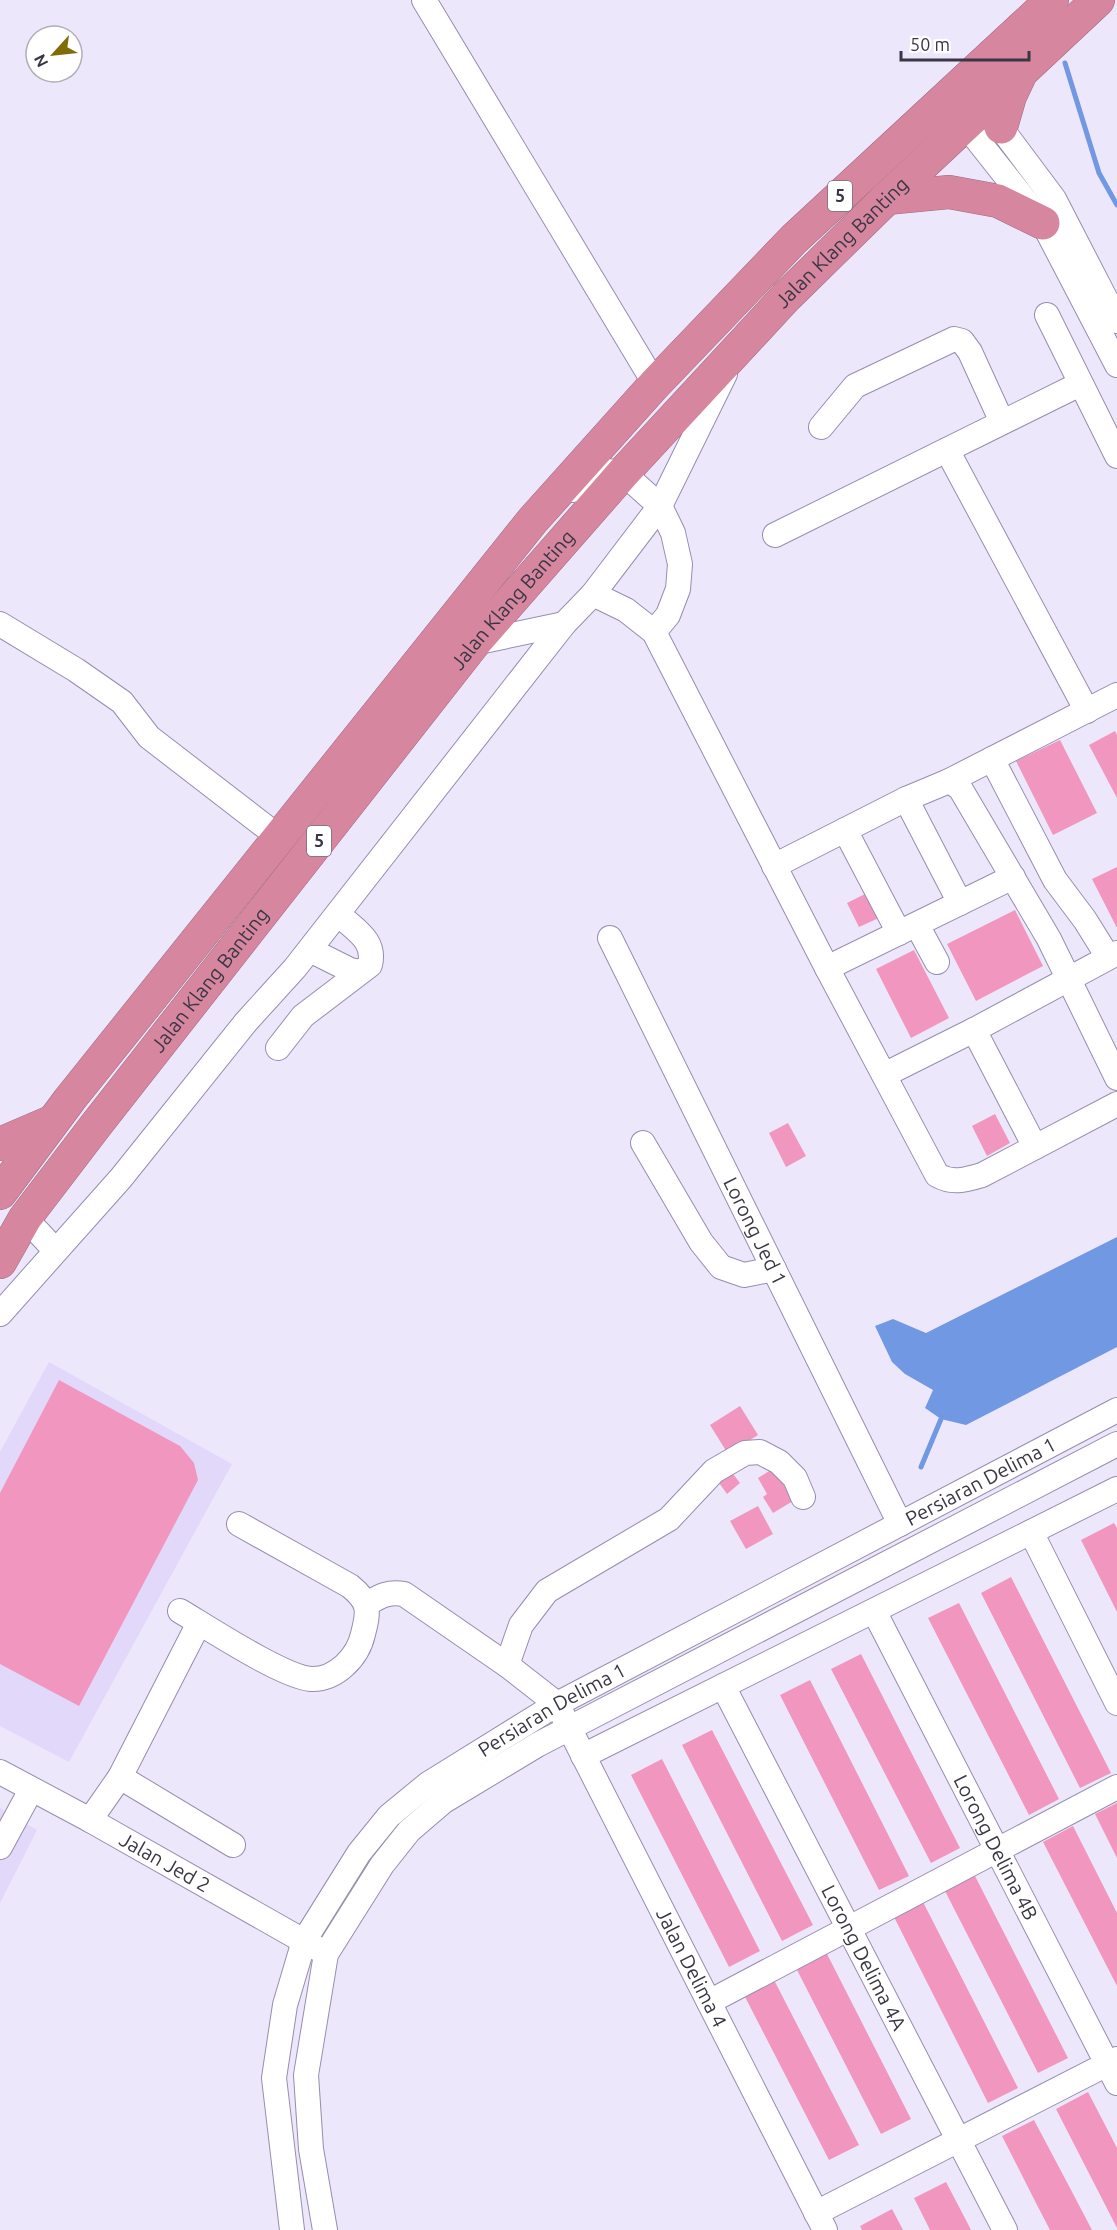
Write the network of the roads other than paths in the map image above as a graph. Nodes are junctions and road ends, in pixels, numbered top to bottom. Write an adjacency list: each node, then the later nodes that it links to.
1 (424, 0): 11 (street)
2 (1052, 0): 4 (highway, Jalan Klang Banting / 5)
3 (1098, 0): 4 (highway)
4 (972, 107): 5 (highway, Jalan Klang Banting / 5); 6 (street); 8 (street); 11 (highway, Jalan Klang Banting / 5)
5 (887, 198): 6 (highway); 9 (highway, Jalan Klang Banting / 5)
6 (1043, 223): 10 (street)
7 (1047, 315): 12 (street)
8 (1117, 321)
9 (737, 350): 17 (highway, Jalan Klang Banting / 5); 18 (street)
10 (1117, 365)
11 (655, 384): 19 (highway, Jalan Klang Banting / 5)
12 (1080, 384): 13 (street); 16 (street)
13 (1002, 422): 14 (street); 15 (street)
14 (821, 427)
15 (947, 450): 20 (street); 27 (street)
16 (1117, 456)
17 (623, 473): 18 (street); 19 (street); 25 (highway, Jalan Klang Banting / 5)
18 (660, 506): 21 (street); 24 (street)
19 (533, 520): 32 (highway, Jalan Klang Banting / 5)
20 (775, 535)
21 (592, 594): 23 (street); 24 (street)
22 (0, 624): 32 (street)
23 (564, 624): 25 (street); 36 (street)
24 (654, 632): 33 (street)
25 (474, 643): 56 (highway, Jalan Klang Banting / 5)
26 (1117, 695): 27 (street)
27 (1087, 711): 28 (street)
28 (992, 759): 29 (street); 41 (street)
29 (949, 781): 30 (street); 34 (street)
30 (906, 799): 31 (street); 35 (street)
31 (845, 830): 33 (street); 37 (street)
32 (280, 838): 40 (highway, Jalan Klang Banting / 5)
33 (774, 867): 43 (street)
34 (1013, 877): 35 (street); 45 (street)
35 (960, 903): 37 (street)
36 (339, 914): 39 (street); 44 (street)
37 (908, 929): 42 (street); 43 (street)
38 (610, 938): 59 (street, Lorong Jed 1)
39 (310, 950): 44 (street); 57 (street)
40 (187, 953): 51 (highway, Jalan Klang Banting / 5); 56 (highway)
41 (1113, 955): 45 (street)
42 (937, 963)
43 (827, 968): 48 (street)
44 (359, 972): 47 (street)
45 (1068, 979): 46 (street); 49 (street)
46 (974, 1030): 48 (street); 54 (street)
47 (278, 1048)
48 (884, 1076): 54 (street)
49 (1117, 1078)
50 (1117, 1104): 54 (street)
51 (53, 1121): 53 (highway); 55 (highway, Jalan Klang Banting / 5)
52 (643, 1143): 59 (street)
53 (0, 1144)
54 (1035, 1148)
55 (0, 1193)
56 (25, 1218): 57 (street); 58 (highway, Jalan Klang Banting / 5)
57 (55, 1250): 60 (street)
58 (0, 1262)
59 (774, 1269): 66 (street, Lorong Jed 1)
60 (0, 1314)
61 (1117, 1410): 66 (street, Persiaran Delima 1)
62 (1117, 1444): 74 (street, Persiaran Delima 1)
63 (1117, 1488): 67 (street)
64 (803, 1497): 70 (street)
65 (239, 1524): 68 (street)
66 (900, 1524): 73 (street, Persiaran Delima 1)
67 (1031, 1532): 69 (street); 72 (street)
68 (367, 1604): 70 (street); 77 (street)
69 (874, 1611): 71 (street); 83 (street, Lorong Delima 4B)
70 (507, 1665): 73 (street)
71 (723, 1686): 75 (street); 84 (street, Lorong Delima 4A)
72 (1117, 1703)
73 (557, 1704): 74 (street, Jalan Delima 4); 85 (street, Persiaran Delima 1)
74 (569, 1728): 75 (street, Jalan Delima 4); 86 (street, Persiaran Delima 1)
75 (583, 1756): 87 (street, Jalan Delima 4)
76 (0, 1772): 79 (street, Jalan Jed 2)
77 (120, 1777): 80 (street); 81 (street)
78 (1117, 1787): 83 (street)
79 (31, 1790): 80 (street, Jalan Jed 2); 82 (street)
80 (90, 1820): 85 (street, Jalan Jed 2)
81 (233, 1845)
82 (0, 1846)
83 (997, 1850): 84 (street); 88 (street, Lorong Delima 4B)
84 (849, 1928): 87 (street); 89 (street, Lorong Delima 4A)
85 (304, 1941): 86 (street, Jalan Jed 2); 91 (street, Persiaran Delima 1)
86 (326, 1954): 92 (street, Persiaran Delima 1)
87 (709, 2002): 90 (street, Jalan Delima 4)
88 (1114, 2069): 89 (street)
89 (959, 2140): 90 (street); 93 (street, Lorong Delima 4A)
90 (821, 2221)
91 (292, 2230)
92 (325, 2230)
93 (1005, 2230)

